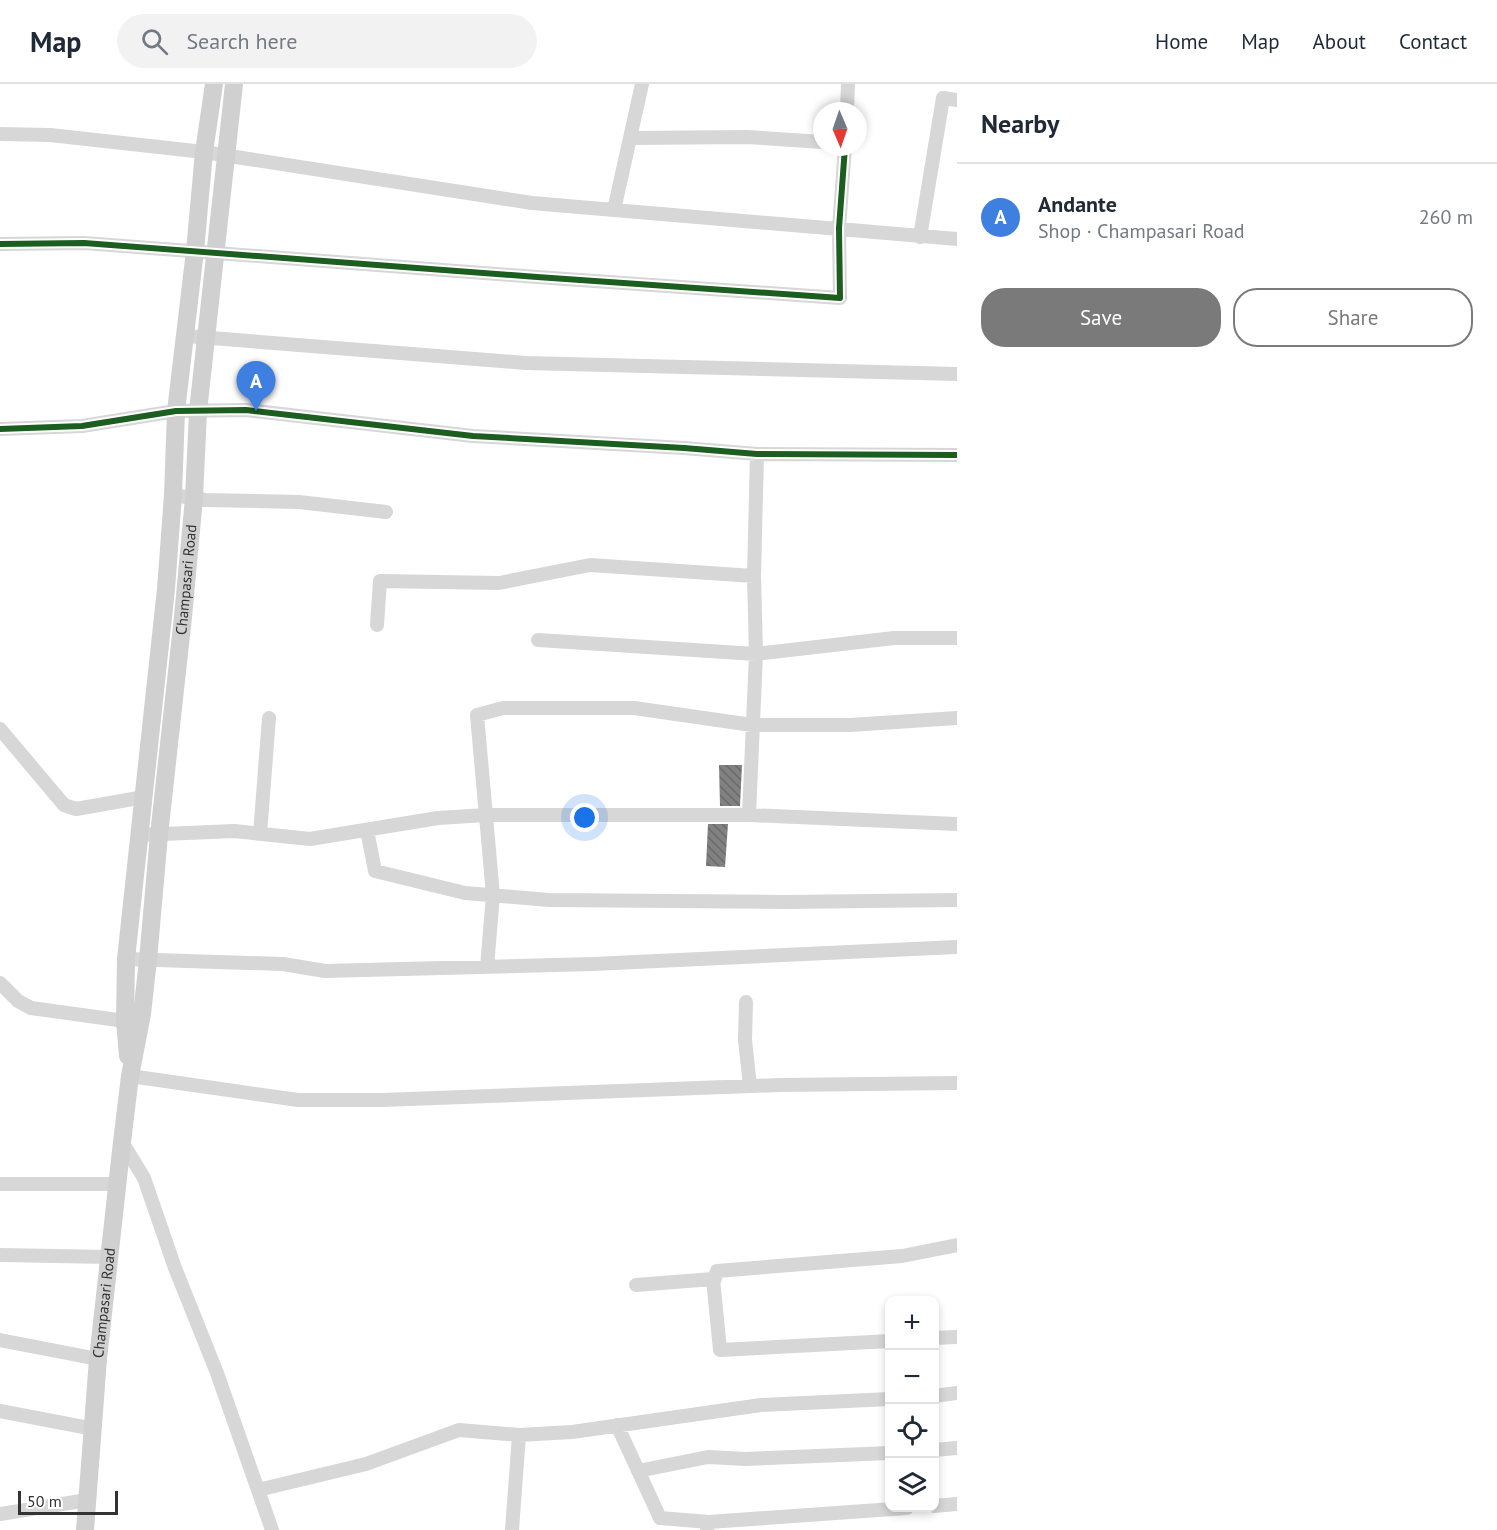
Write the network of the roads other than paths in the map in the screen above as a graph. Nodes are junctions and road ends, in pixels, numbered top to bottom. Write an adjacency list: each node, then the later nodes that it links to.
1 (214, 84): 10 (main road, Champasari Road)
2 (234, 84): 11 (main road, Champasari Road)
3 (642, 84): 8 (street)
4 (848, 84): 6 (street)
5 (948, 94): 15 (street)
6 (847, 102)
7 (0, 134): 10 (street)
8 (630, 138): 9 (street); 13 (street)
9 (813, 141)
10 (204, 152): 11 (street); 18 (main road, Champasari Road)
11 (225, 155): 13 (street); 19 (main road, Champasari Road)
12 (844, 156): 14 (street)
13 (614, 210): 14 (street)
14 (839, 228): 15 (street); 19 (street)
15 (921, 236): 16 (street)
16 (957, 239)
17 (0, 244): 18 (street)
18 (195, 251): 19 (street); 20 (main road, Champasari Road)
19 (215, 252): 21 (main road, Champasari Road)
20 (186, 336): 21 (street); 23 (main road, Champasari Road)
21 (205, 338): 22 (street); 24 (main road, Champasari Road)
22 (957, 374)
23 (176, 411): 24 (street); 25 (street); 28 (main road, Champasari Road)
24 (198, 411): 26 (street); 29 (main road, Champasari Road)
25 (0, 429)
26 (757, 454): 27 (street); 31 (street)
27 (957, 455)
28 (173, 495): 29 (street); 40 (main road, Champasari Road)
29 (194, 498): 30 (street); 46 (main road, Champasari Road)
30 (386, 512)
31 (754, 576): 32 (street); 35 (street)
32 (376, 624)
33 (957, 638): 35 (street)
34 (538, 640): 35 (street)
35 (756, 654): 38 (street)
36 (268, 718): 45 (street)
37 (957, 718): 38 (street)
38 (752, 725): 41 (street); 42 (street)
39 (0, 729): 40 (street)
40 (144, 797): 46 (main road, Champasari Road)
41 (486, 815): 42 (street); 44 (street); 47 (street)
42 (749, 815): 43 (street)
43 (957, 824)
44 (367, 830): 45 (street); 47 (street)
45 (260, 834): 46 (street)
46 (149, 835): 50 (main road, Champasari Road); 51 (main road, Champasari Road)
47 (493, 896): 48 (street); 52 (street)
48 (957, 900)
49 (957, 946): 52 (street)
50 (126, 959): 51 (street); 55 (main road, Champasari Road)
51 (148, 960): 52 (street); 56 (main road, Champasari Road)
52 (487, 967)
53 (0, 984): 55 (street)
54 (746, 1002): 58 (street)
55 (125, 1021): 56 (main road, Champasari Road)
56 (130, 1076): 58 (street); 59 (main road, Champasari Road)
57 (957, 1083): 58 (street)
58 (750, 1086)
59 (122, 1142): 60 (main road, Champasari Road); 83 (street)
60 (118, 1184): 61 (street); 64 (main road, Champasari Road)
61 (0, 1185)
62 (957, 1245): 65 (street)
63 (0, 1256): 64 (street)
64 (110, 1257): 71 (main road, Champasari Road)
65 (714, 1282): 66 (street); 70 (street)
66 (636, 1285)
67 (957, 1337): 68 (street)
68 (939, 1338)
69 (0, 1340): 71 (street)
70 (885, 1341)
71 (99, 1359): 77 (main road, Champasari Road)
72 (957, 1393): 73 (street)
73 (939, 1395)
74 (885, 1399): 76 (street)
75 (0, 1411): 77 (street)
76 (617, 1425): 78 (street); 82 (street)
77 (93, 1429): 84 (main road, Champasari Road)
78 (519, 1435): 83 (street); 92 (street)
79 (957, 1448): 80 (street)
80 (939, 1450)
81 (885, 1453): 82 (street)
82 (638, 1471): 89 (street)
83 (258, 1491): 91 (street)
84 (87, 1500): 88 (street); 90 (main road, Champasari Road)
85 (957, 1504): 86 (street)
86 (939, 1506)
87 (885, 1510): 89 (street)
88 (0, 1514)
89 (712, 1524): 93 (street)
90 (85, 1530)
91 (272, 1530)
92 (512, 1530)
93 (735, 1530)

